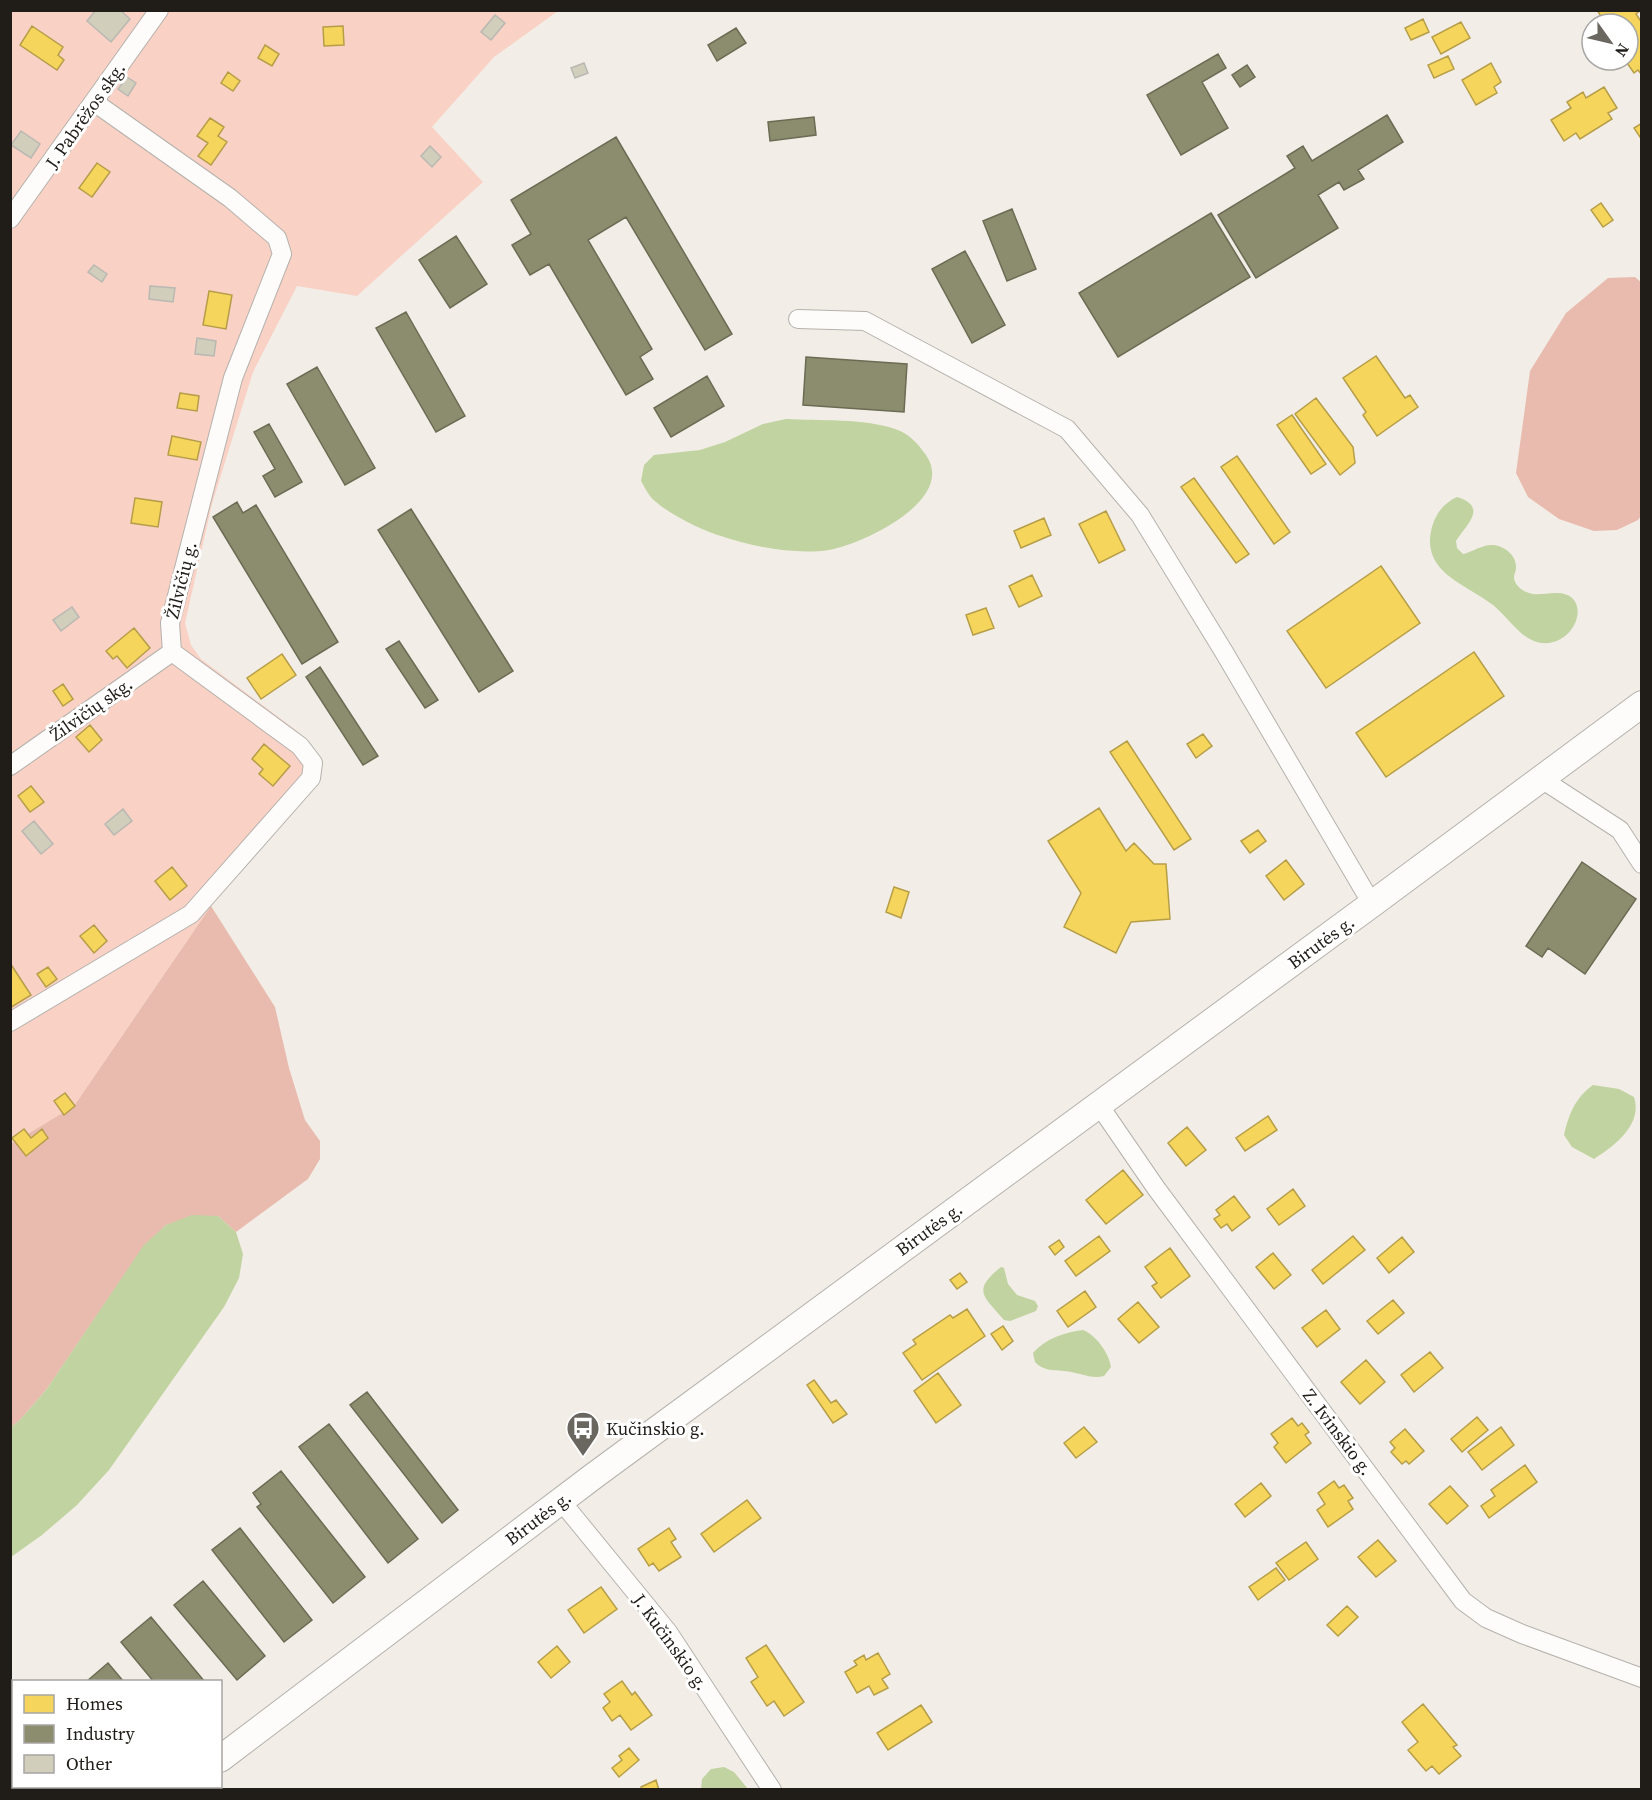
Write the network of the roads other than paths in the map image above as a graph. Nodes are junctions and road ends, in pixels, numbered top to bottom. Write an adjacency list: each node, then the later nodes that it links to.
1 (159, 10): 2 (street, J. Pabrėžos skg.)
2 (94, 102): 3 (street, J. Pabrėžos skg.); 5 (street, Žilvičių g.)
3 (10, 219)
4 (798, 318): 10 (street)
5 (172, 652): 7 (street, Žilvičių skg.); 11 (street)
6 (1641, 704): 8 (main road, Birutės g.)
7 (10, 766)
8 (1540, 778): 9 (street); 10 (main road, Birutės g.)
9 (1641, 864)
10 (1372, 904): 12 (main road, Birutės g.)
11 (10, 1022)
12 (1099, 1105): 13 (main road, Birutės g.); 14 (street, Z. Ivinskio g.)
13 (561, 1501): 15 (main road, Birutės g.); 16 (street, J. Kučinskio g.)
14 (1641, 1678)
15 (222, 1757)
16 (772, 1790)

